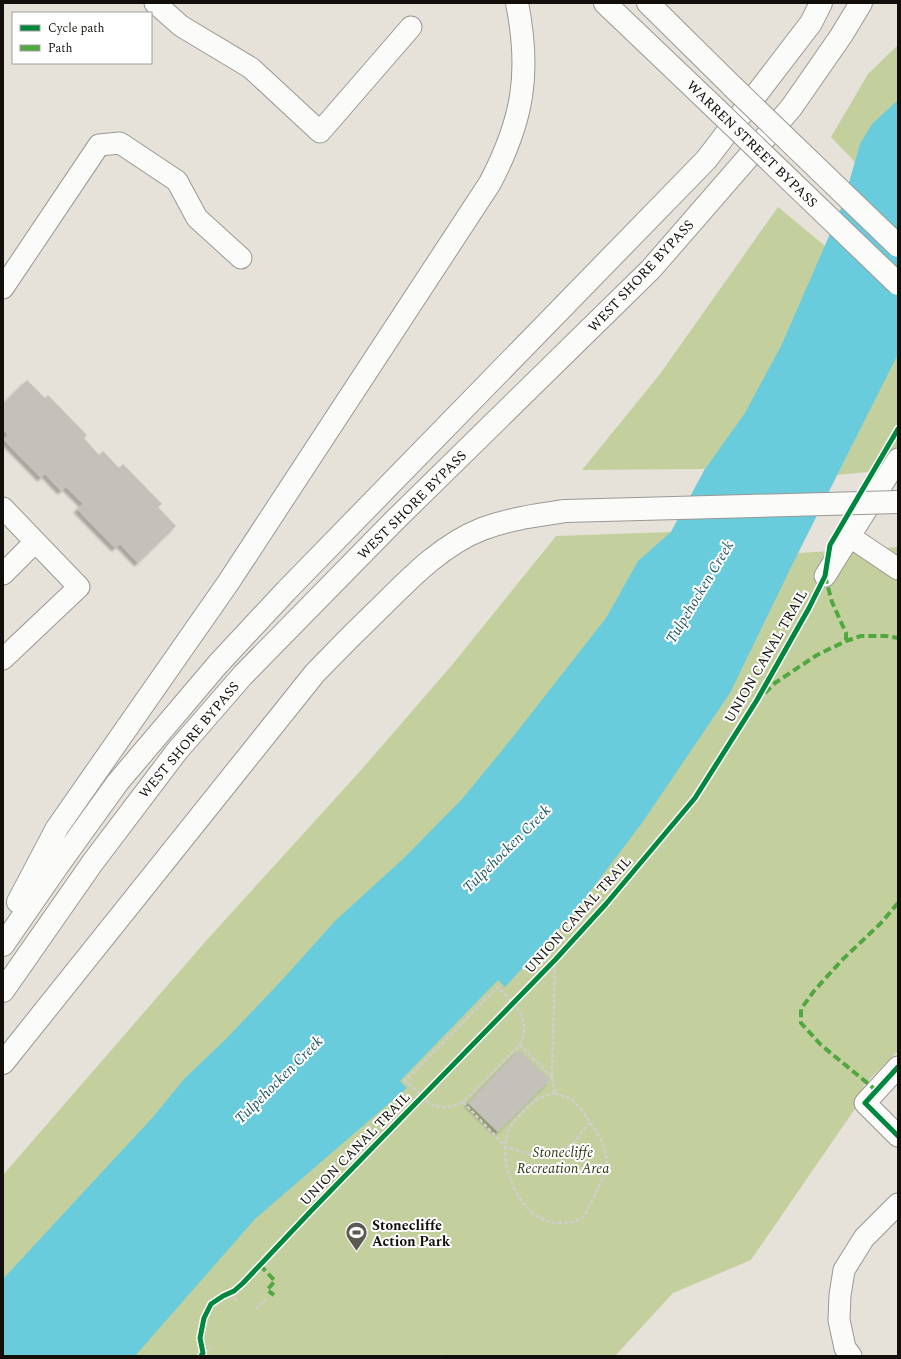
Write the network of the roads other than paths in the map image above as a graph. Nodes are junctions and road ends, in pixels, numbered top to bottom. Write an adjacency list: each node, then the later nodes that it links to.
1 (155, 3): 8 (street)
2 (517, 3): 23 (highway)
3 (605, 3): 12 (highway, WARREN STREET BYPASS, bridge)
4 (648, 3): 10 (highway, WARREN STREET BYPASS, bridge)
5 (821, 3): 24 (highway, WEST SHORE BYPASS)
6 (855, 3): 9 (highway)
7 (861, 3): 9 (highway)
8 (411, 27)
9 (842, 36): 25 (highway, WEST SHORE BYPASS)
10 (898, 246)
11 (241, 258): 13 (street)
12 (898, 284)
13 (3, 288)
14 (894, 450): 17 (street)
15 (898, 502): 26 (highway, bridge)
16 (3, 508): 18 (street)
17 (849, 536): 19 (street); 21 (street)
18 (35, 542): 20 (street); 22 (street)
19 (898, 569)
20 (3, 574)
21 (825, 576)
22 (3, 659)
23 (3, 931)
24 (3, 945)
25 (3, 991)
26 (3, 1063)
27 (898, 1067): 28 (street)
28 (898, 1136)
29 (898, 1204): 30 (street)
30 (851, 1356)

